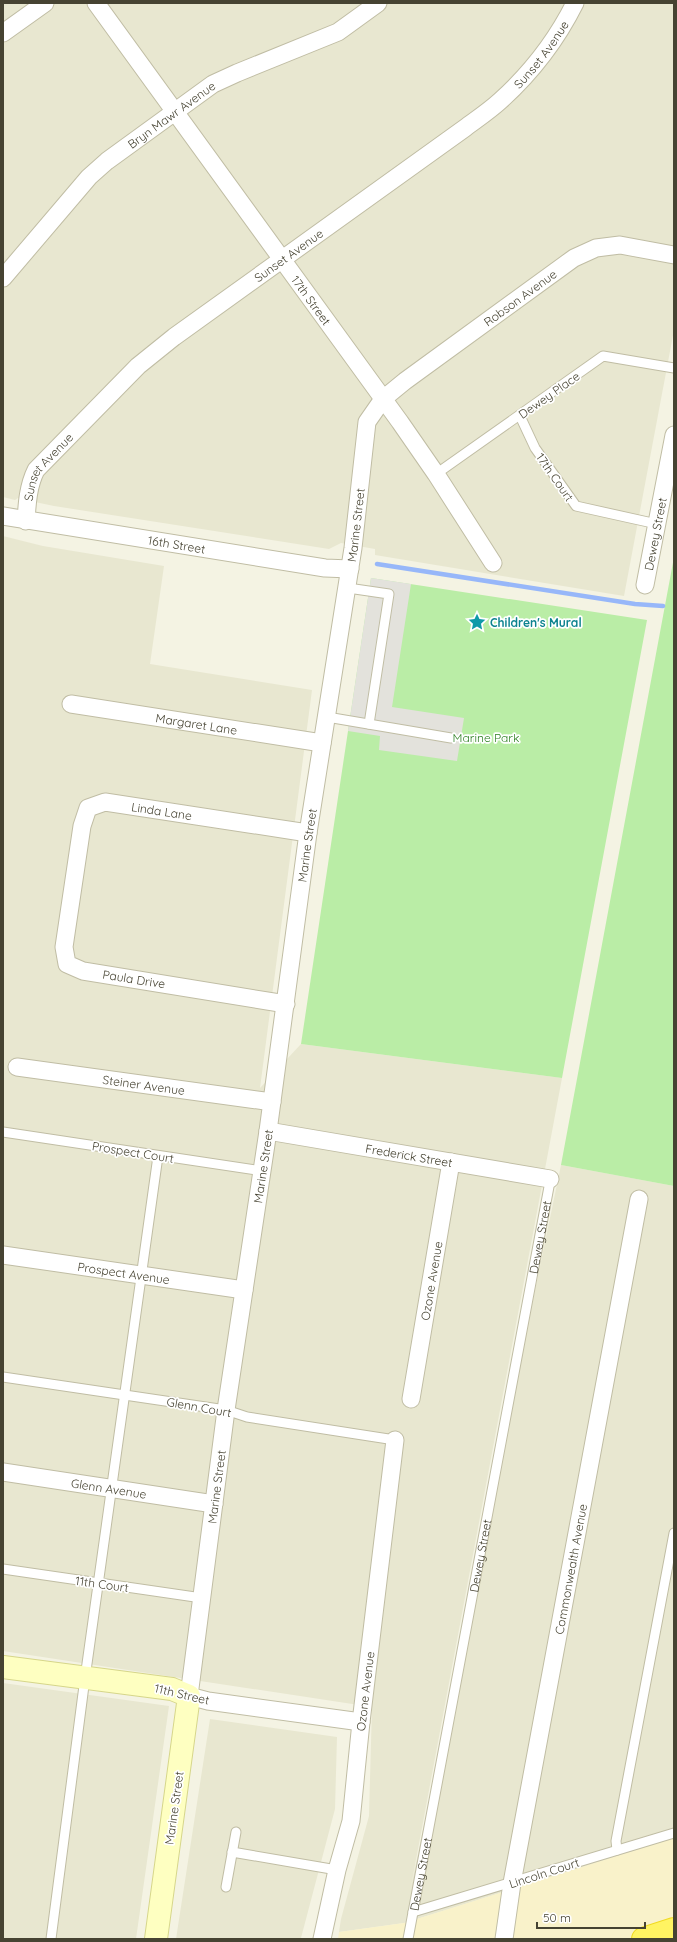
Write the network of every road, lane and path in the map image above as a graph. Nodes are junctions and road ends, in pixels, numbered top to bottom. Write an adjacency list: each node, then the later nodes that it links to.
1 (45, 3): 5 (street)
2 (96, 3): 6 (street, 17th Street)
3 (378, 3): 6 (street, Bryn Mawr Avenue)
4 (575, 3): 8 (street, Sunset Avenue)
5 (3, 33)
6 (174, 112): 8 (street, 17th Street); 9 (street, Bryn Mawr Avenue)
7 (674, 255): 11 (street, Robson Avenue)
8 (282, 260): 11 (street, 17th Street); 16 (street, Sunset Avenue)
9 (3, 278)
10 (674, 368): 12 (lane, Dewey Place)
11 (383, 399): 14 (street, 17th Street); 19 (street, Marine Street)
12 (520, 416): 14 (lane, Dewey Place); 17 (lane, 17th Court)
13 (674, 435): 17 (street, Dewey Street)
14 (436, 474): 18 (street, 17th Street)
15 (3, 516): 16 (street, 16th Street)
16 (26, 521): 19 (street, 16th Street)
17 (657, 524): 20 (street, Dewey Street)
18 (494, 563)
19 (350, 568): 21 (street, Marine Street)
20 (645, 585)
21 (348, 588): 23 (street, Marine Street); 24 (lane)
22 (71, 704): 26 (street, Margaret Lane)
23 (327, 717): 24 (lane); 26 (street, Marine Street)
24 (369, 724): 25 (lane)
25 (451, 738)
26 (322, 743): 27 (street, Marine Street)
27 (308, 833): 28 (street, Linda Lane); 29 (street, Marine Street)
28 (74, 879): 29 (street, Paula Drive)
29 (286, 1004): 31 (street, Marine Street)
30 (17, 1067): 31 (street, Steiner Avenue)
31 (272, 1102): 32 (street, Marine Street)
32 (268, 1131): 35 (street, Frederick Street); 36 (street, Marine Street)
33 (3, 1132): 34 (lane, Prospect Court)
34 (158, 1156): 36 (lane, Prospect Court); 40 (lane)
35 (451, 1162): 37 (street, Frederick Street); 44 (street, Ozone Avenue)
36 (263, 1171): 41 (street, Marine Street)
37 (551, 1175): 65 (lane, Dewey Street)
38 (639, 1199): 63 (street, Commonwealth Avenue)
39 (3, 1255): 40 (street, Prospect Avenue)
40 (142, 1275): 41 (street, Prospect Avenue); 43 (lane)
41 (244, 1290): 45 (street, Marine Street)
42 (3, 1377): 43 (lane, Glenn Court)
43 (124, 1394): 45 (lane, Glenn Court); 48 (lane)
44 (411, 1399)
45 (226, 1410): 46 (lane, Glenn Court); 49 (street, Marine Street)
46 (395, 1440): 57 (street, Ozone Avenue)
47 (3, 1472): 48 (street, Glenn Avenue)
48 (111, 1488): 49 (street, Glenn Avenue); 52 (lane)
49 (214, 1504): 53 (street, Marine Street)
50 (674, 1533): 60 (lane)
51 (3, 1569): 52 (lane, 11th Court)
52 (98, 1583): 53 (lane, 11th Court); 55 (lane)
53 (202, 1598): 56 (street, Marine Street)
54 (3, 1667): 55 (street, 11th Street)
55 (85, 1678): 56 (street, 11th Street); 67 (lane)
56 (189, 1696): 57 (street, 11th Street); 68 (street, Marine Street)
57 (361, 1722): 62 (street, Ozone Avenue)
58 (236, 1832): 61 (lane)
59 (674, 1833): 60 (lane, Lincoln Court)
60 (617, 1850): 63 (lane, Lincoln Court)
61 (232, 1852): 62 (lane); 64 (lane)
62 (337, 1870): 69 (street, Ozone Avenue)
63 (512, 1883): 65 (lane, Lincoln Court); 71 (street, Commonwealth Avenue)
64 (226, 1887)
65 (413, 1912): 70 (lane, Dewey Street)
66 (674, 1929): 72 (highway)
67 (51, 1939)
68 (156, 1939)
69 (322, 1939)
70 (408, 1939)
71 (504, 1939)
72 (643, 1939)

